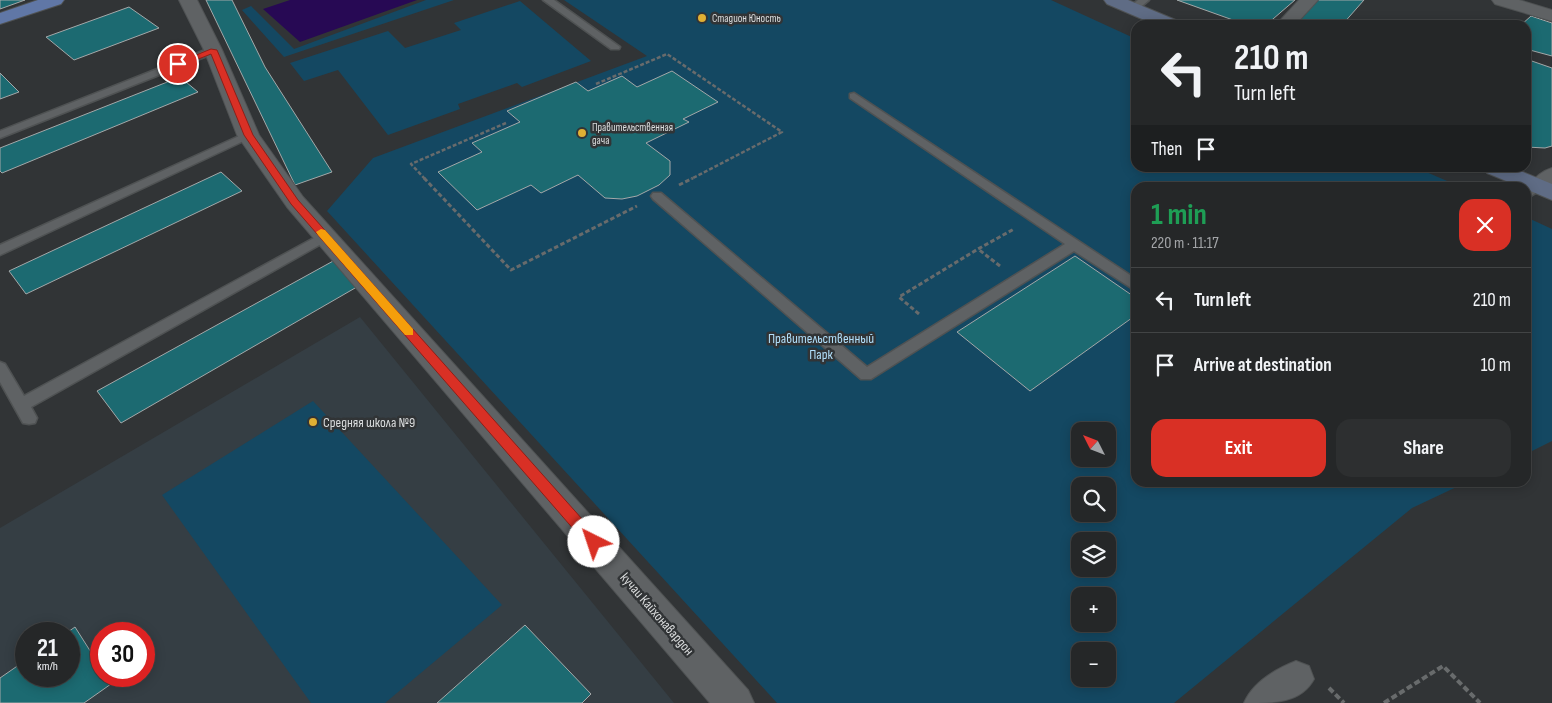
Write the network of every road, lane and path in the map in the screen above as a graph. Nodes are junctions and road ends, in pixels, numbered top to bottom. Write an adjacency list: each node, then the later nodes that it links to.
1 (55, 0): 9 (main road)
2 (188, 0): 13 (street, кучаи Кайхонавардон)
3 (548, 0): 12 (lane)
4 (1113, 0): 7 (street)
5 (1309, 0): 11 (street)
6 (1501, 0): 8 (street)
7 (1138, 4): 10 (street)
8 (1552, 16)
9 (0, 19)
10 (1164, 20)
11 (1290, 20)
12 (615, 47)
13 (214, 50): 17 (lane); 18 (street, кучаи Кайхонавардон)
14 (596, 84): 21 (path)
15 (854, 96): 22 (lane)
16 (506, 123): 21 (path)
17 (0, 135)
18 (248, 135): 23 (street, кучаи Кайхонавардон); 26 (lane)
19 (1505, 172): 20 (street)
20 (1528, 182)
21 (657, 196): 29 (lane)
22 (1034, 217): 24 (lane); 25 (path)
23 (325, 236): 30 (lane); 32 (street, кучаи Кайхонавардон)
24 (1075, 244): 27 (lane); 28 (lane)
25 (978, 249): 27 (path); 29 (path)
26 (0, 250)
27 (1018, 280): 29 (lane)
28 (1131, 283)
29 (938, 330)
30 (0, 368)
31 (1296, 678): 33 (street)
32 (735, 703)
33 (1263, 703)
34 (1384, 703): 35 (path)
35 (1480, 703)

